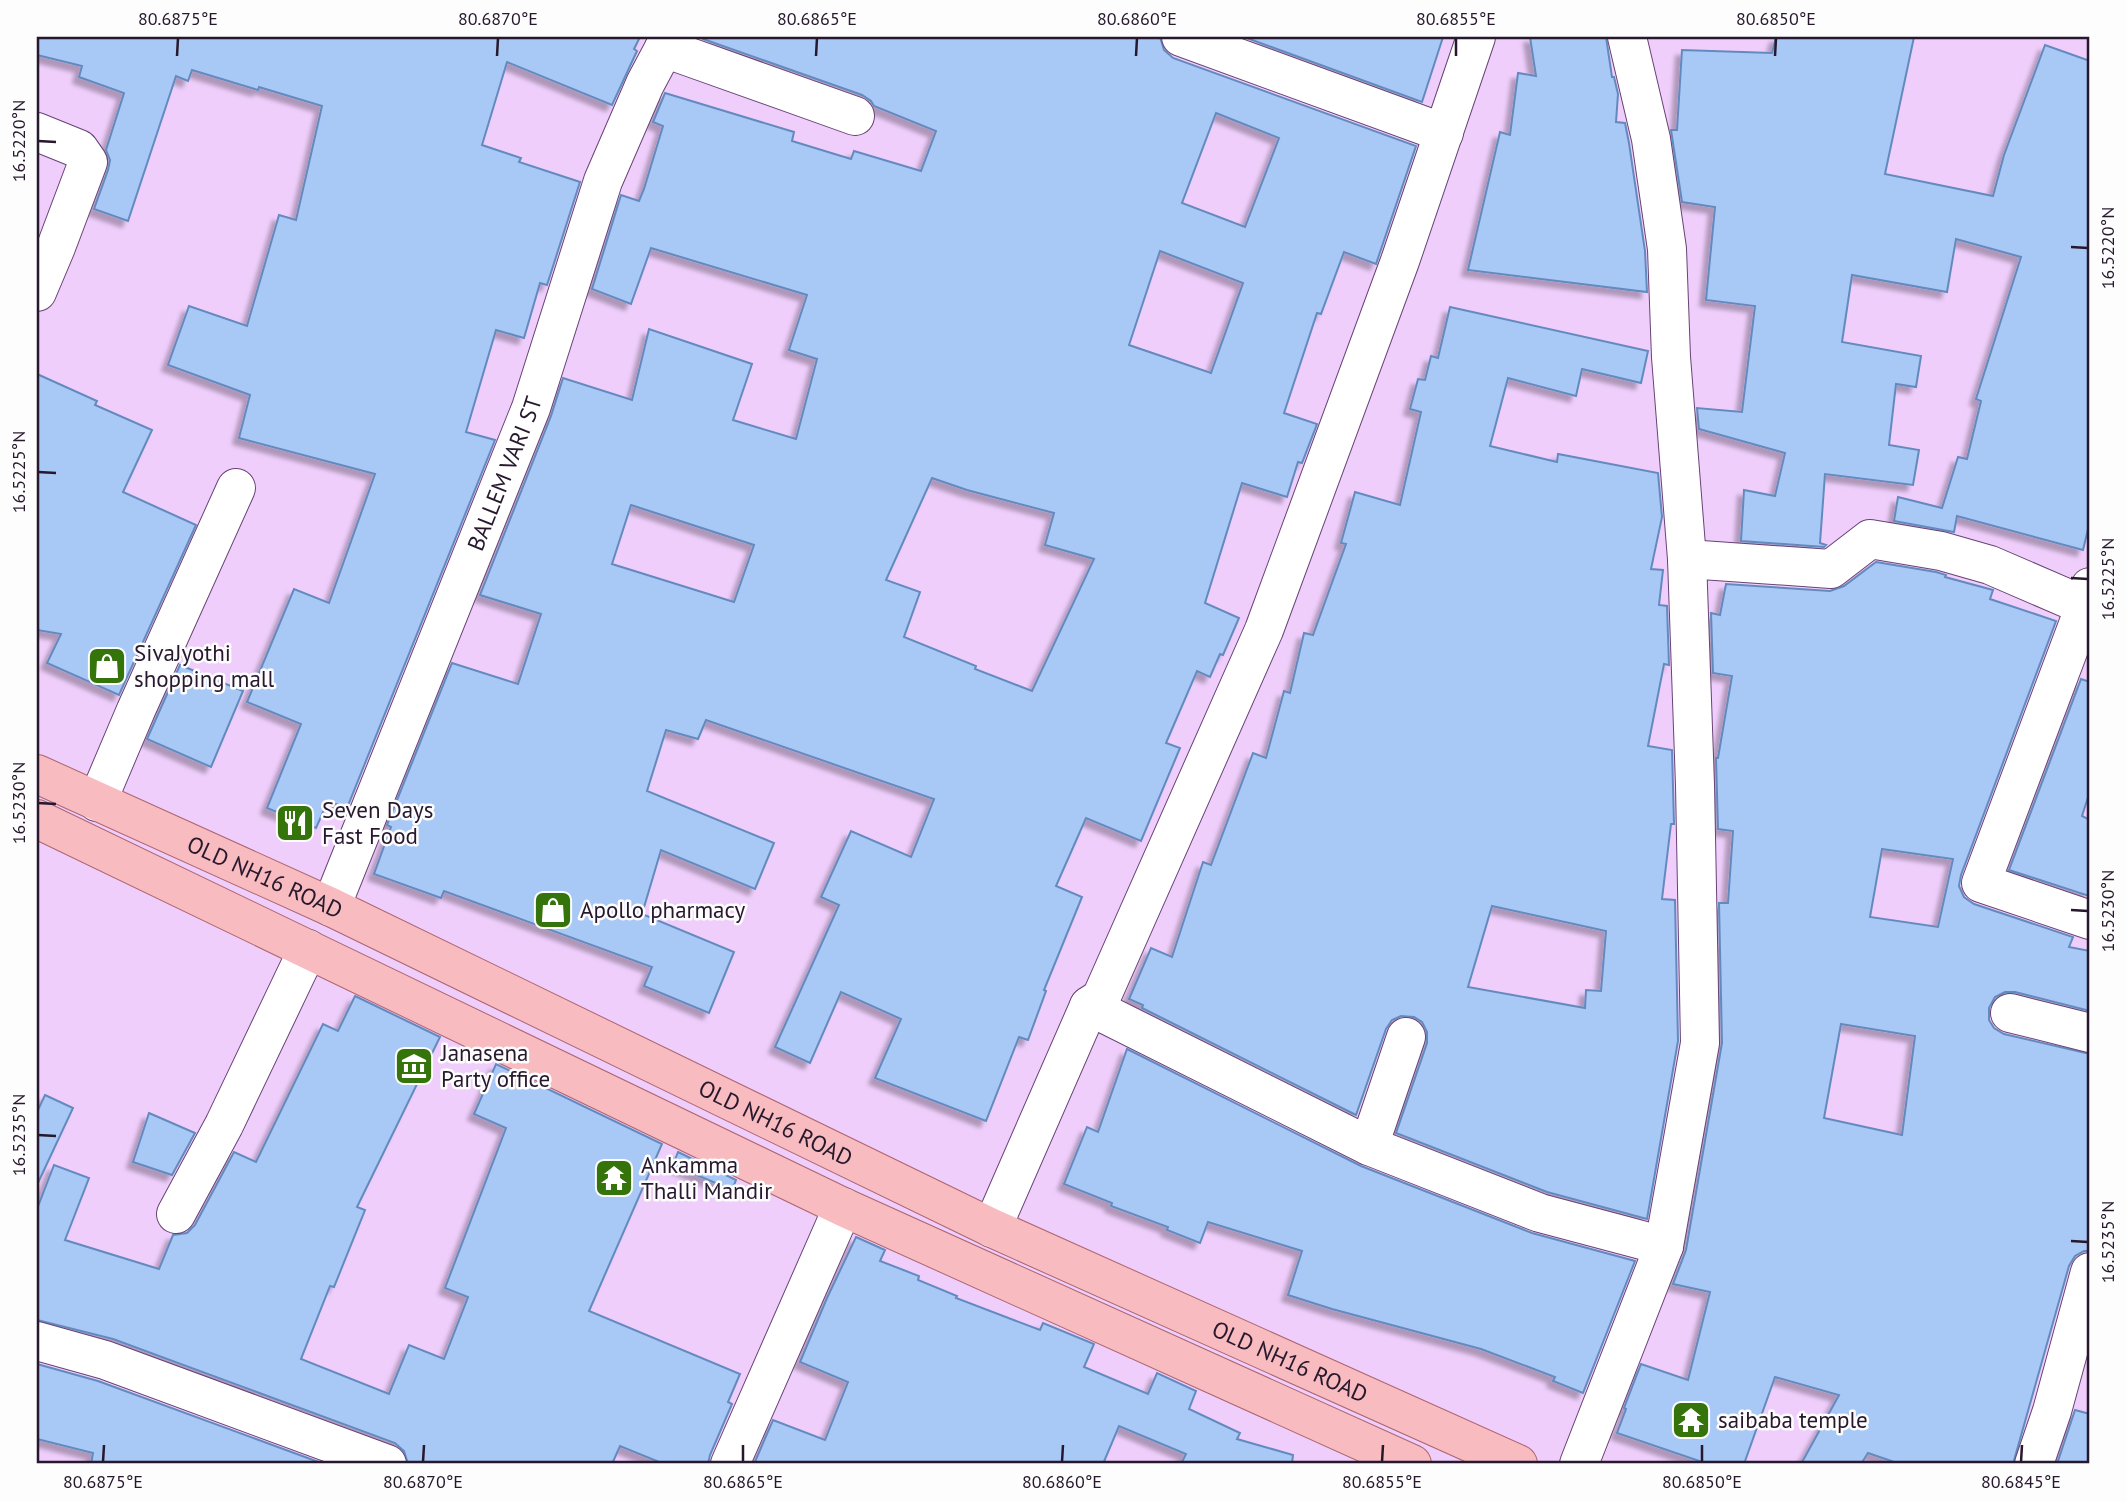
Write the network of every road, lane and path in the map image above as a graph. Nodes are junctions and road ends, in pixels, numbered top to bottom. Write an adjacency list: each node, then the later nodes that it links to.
1 (1181, 37): 7 (street)
2 (1476, 37): 7 (street)
3 (1627, 37): 10 (street)
4 (667, 42): 5 (street); 15 (street, BALLEM VARI ST)
5 (855, 116)
6 (37, 132): 8 (street)
7 (1444, 133): 18 (street)
8 (37, 292)
9 (236, 488): 13 (street)
10 (1687, 559): 11 (street); 26 (street)
11 (2088, 597): 16 (street)
12 (37, 774): 13 (main road, OLD NH16 ROAD)
13 (97, 802): 15 (main road, OLD NH16 ROAD)
14 (39, 825): 17 (main road, OLD NH16 ROAD)
15 (331, 907): 25 (main road, OLD NH16 ROAD)
16 (2090, 920)
17 (308, 949): 23 (main road, OLD NH16 ROAD); 24 (street)
18 (1089, 1006): 22 (street); 25 (street)
19 (2010, 1013): 20 (street)
20 (2090, 1033)
21 (1406, 1037): 22 (street)
22 (1369, 1146): 26 (street)
23 (843, 1207): 30 (street); 31 (main road, OLD NH16 ROAD)
24 (176, 1213)
25 (992, 1228): 32 (main road, OLD NH16 ROAD)
26 (1664, 1246): 33 (street)
27 (2090, 1272): 34 (street)
28 (37, 1341): 29 (street)
29 (387, 1464)
30 (730, 1464)
31 (1412, 1464)
32 (1518, 1464)
33 (1579, 1464)
34 (2034, 1464)

